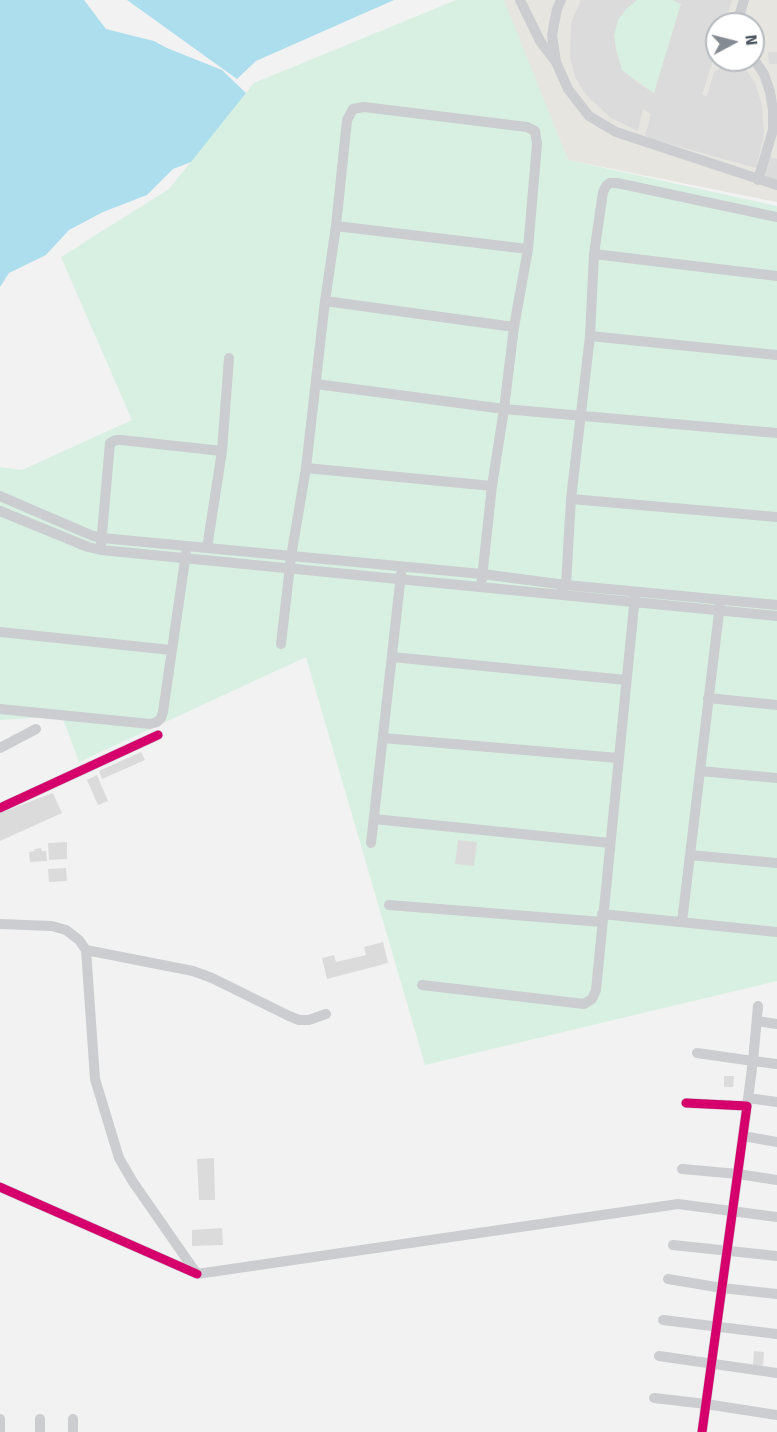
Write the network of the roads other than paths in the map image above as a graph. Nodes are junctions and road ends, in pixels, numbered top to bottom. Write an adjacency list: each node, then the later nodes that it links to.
1 (520, 0): 3 (street)
2 (561, 0): 3 (street)
3 (556, 62): 5 (street)
4 (763, 72): 5 (street)
5 (758, 180): 6 (street)
6 (777, 185)
7 (777, 217): 10 (street)
8 (336, 226): 9 (street); 9 (street); 12 (street)
9 (528, 249): 13 (street)
10 (594, 254): 11 (street); 14 (street)
11 (777, 276)
12 (325, 301): 13 (street); 17 (street)
13 (514, 327): 18 (street)
14 (590, 336): 15 (street); 19 (street)
15 (777, 355)
16 (229, 358): 21 (street)
17 (316, 384): 18 (street); 22 (street)
18 (504, 409): 19 (street); 23 (street)
19 (580, 415): 20 (street); 25 (street)
20 (777, 433)
21 (222, 451): 28 (street); 29 (street)
22 (306, 468): 23 (street); 32 (street)
23 (492, 486): 34 (street)
24 (0, 496): 28 (street)
25 (571, 499): 27 (street); 36 (street)
26 (0, 511): 30 (street)
27 (777, 517)
28 (102, 538): 30 (street); 31 (street)
29 (207, 548): 31 (street); 32 (street)
30 (101, 550): 31 (street)
31 (186, 552): 32 (street); 45 (street)
32 (290, 563): 33 (street); 35 (street); 44 (street)
33 (402, 567): 34 (street); 35 (street)
34 (482, 574): 36 (street); 37 (street)
35 (400, 579): 37 (street); 46 (street)
36 (566, 585): 38 (street); 39 (street)
37 (481, 587): 38 (street)
38 (559, 595): 39 (street)
39 (635, 596): 40 (street); 47 (street)
40 (720, 605): 41 (street); 42 (street); 48 (street)
41 (777, 605)
42 (777, 616)
43 (0, 632): 45 (street)
44 (281, 644)
45 (171, 650): 50 (street)
46 (392, 657): 47 (street); 53 (street)
47 (626, 680): 55 (street)
48 (708, 698): 49 (street); 56 (street)
49 (777, 705)
50 (0, 709)
51 (36, 729): 54 (street)
52 (158, 735): 58 (street)
53 (383, 738): 55 (street); 59 (street)
54 (0, 748)
55 (618, 758): 61 (street)
56 (700, 771): 57 (street); 62 (street)
57 (777, 778)
58 (0, 808)
59 (374, 819): 60 (street); 61 (street)
60 (371, 843)
61 (610, 843): 65 (street)
62 (690, 855): 63 (street); 66 (street)
63 (777, 863)
64 (388, 905): 65 (street)
65 (602, 918): 66 (street); 70 (street)
66 (682, 922): 68 (street)
67 (0, 924): 69 (street)
68 (777, 932)
69 (86, 950): 72 (street); 92 (street)
70 (422, 986)
71 (758, 1006): 73 (street)
72 (326, 1014)
73 (757, 1022): 74 (street); 76 (street)
74 (777, 1024)
75 (698, 1053): 76 (street)
76 (753, 1060): 77 (street); 78 (street)
77 (777, 1064)
78 (748, 1102): 79 (street); 80 (street); 81 (street)
79 (777, 1102)
80 (686, 1103)
81 (743, 1136): 82 (street); 84 (street)
82 (777, 1142)
83 (682, 1169): 84 (street)
84 (738, 1174): 85 (street); 87 (street)
85 (777, 1180)
86 (0, 1187): 92 (street)
87 (733, 1211): 88 (street); 90 (street); 92 (street)
88 (777, 1217)
89 (673, 1245): 90 (street)
90 (727, 1250): 91 (street); 94 (street)
91 (777, 1256)
92 (197, 1274)
93 (668, 1279): 94 (street)
94 (722, 1288): 95 (street); 97 (street)
95 (777, 1294)
96 (663, 1320): 97 (street)
97 (717, 1326): 98 (street); 100 (street)
98 (777, 1334)
99 (659, 1356): 100 (street)
100 (712, 1364): 101 (street); 103 (street)
101 (777, 1373)
102 (654, 1398): 103 (street)
103 (706, 1404): 104 (street); 111 (street)
104 (777, 1415)
105 (0, 1419): 108 (street)
106 (40, 1419): 109 (street)
107 (73, 1419): 110 (street)
108 (0, 1432)
109 (40, 1432)
110 (74, 1432)
111 (702, 1432)

